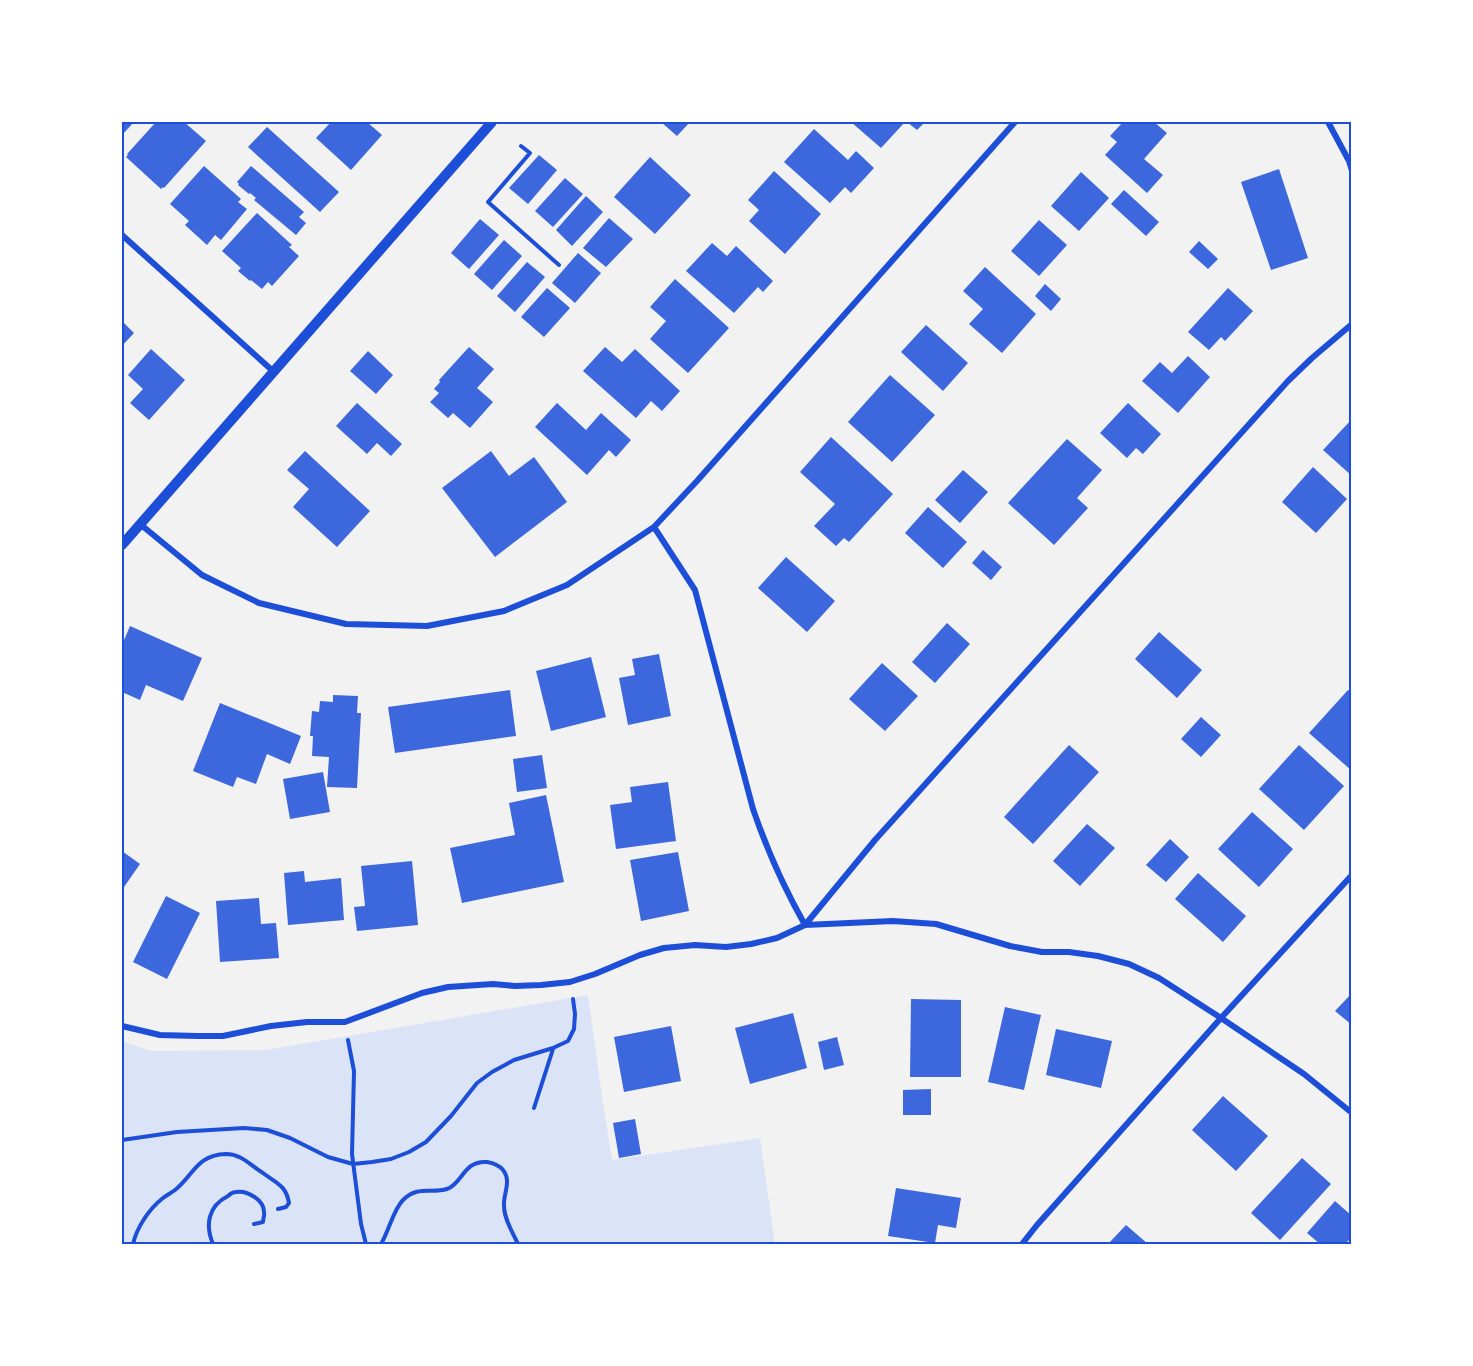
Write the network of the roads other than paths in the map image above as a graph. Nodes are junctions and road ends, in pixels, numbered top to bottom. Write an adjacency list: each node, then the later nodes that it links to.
1 (492, 122): 7 (street)
2 (1016, 122): 9 (street)
3 (1328, 122): 4 (street)
4 (1352, 171)
5 (122, 235): 7 (street)
6 (1352, 324): 12 (street)
7 (274, 372): 8 (street)
8 (140, 524): 9 (street); 10 (street)
9 (654, 527): 12 (street)
10 (122, 545)
11 (1352, 875): 13 (street)
12 (805, 925): 13 (street); 14 (street)
13 (1221, 1018): 15 (street); 16 (street)
14 (122, 1026)
15 (1352, 1113)
16 (1022, 1245)

